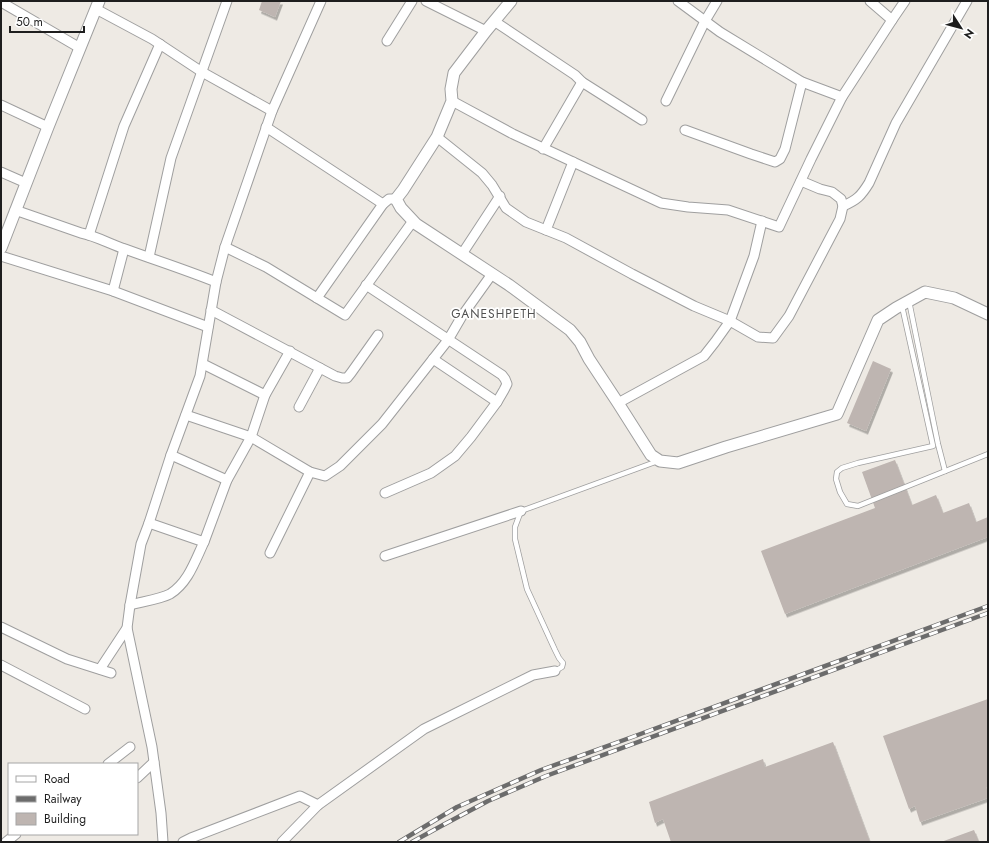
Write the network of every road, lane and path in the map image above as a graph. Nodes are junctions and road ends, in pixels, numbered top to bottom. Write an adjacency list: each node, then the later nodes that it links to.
1 (227, 1): 20 (street)
2 (321, 1): 27 (street)
3 (412, 1): 17 (street)
4 (426, 1): 16 (street)
5 (511, 1): 14 (street)
6 (678, 1): 15 (street)
7 (717, 1): 15 (street)
8 (870, 1): 13 (street)
9 (905, 1): 13 (street)
10 (966, 1): 41 (street)
11 (1, 2): 19 (street)
12 (98, 5): 18 (street); 19 (street)
13 (892, 20): 23 (street)
14 (494, 21): 16 (street); 21 (street)
15 (705, 21): 22 (street); 25 (street)
16 (486, 31): 24 (street)
17 (387, 41)
18 (160, 44): 20 (street); 46 (street)
19 (80, 48): 29 (street)
20 (202, 72): 27 (street); 52 (street)
21 (582, 82): 28 (street); 33 (street)
22 (802, 82): 23 (street); 31 (street)
23 (842, 97): 36 (street)
24 (452, 101): 32 (street); 33 (street)
25 (666, 101)
26 (1, 105): 29 (street)
27 (272, 111): 30 (street)
28 (642, 120)
29 (48, 127): 37 (street)
30 (266, 127): 40 (street); 47 (street)
31 (685, 130)
32 (437, 137): 38 (street); 39 (street)
33 (543, 148): 34 (street)
34 (573, 162): 44 (street); 45 (street)
35 (1, 172): 37 (street)
36 (800, 181): 41 (street); 44 (street)
37 (26, 183): 42 (street)
38 (500, 196): 45 (street); 50 (street)
39 (396, 199): 40 (street); 43 (street)
40 (383, 204): 57 (street)
41 (843, 206): 61 (street)
42 (15, 210): 46 (street); 48 (street)
43 (413, 221): 50 (street); 55 (street)
44 (762, 221): 61 (street)
45 (546, 230): 61 (street)
46 (89, 235): 49 (street)
47 (225, 247): 54 (street); 57 (street)
48 (1, 248)
49 (124, 249): 52 (street); 56 (street)
50 (462, 254): 53 (street)
51 (1, 256): 56 (street)
52 (149, 257): 54 (street)
53 (492, 274): 64 (street); 71 (street)
54 (216, 282): 59 (street)
55 (366, 285): 57 (street); 64 (street)
56 (113, 291): 62 (street)
57 (317, 298)
58 (906, 303): 60 (street); 77 (street); 78 (lane); 78 (lane)
59 (211, 310): 62 (street); 65 (street)
60 (988, 314)
61 (730, 321): 71 (street)
62 (208, 326): 67 (street)
63 (378, 335): 68 (street)
64 (448, 340): 66 (street); 70 (street)
65 (290, 351): 68 (street); 69 (street)
66 (433, 359): 70 (street); 79 (street)
67 (203, 364): 69 (street); 73 (street)
68 (320, 368): 72 (street)
69 (265, 395): 74 (street)
70 (497, 402): 81 (street)
71 (618, 403): 77 (street)
72 (299, 407)
73 (186, 415): 74 (street); 76 (street)
74 (251, 437): 79 (street); 80 (street)
75 (988, 454): 78 (lane)
76 (171, 455): 80 (street); 83 (street)
77 (660, 461): 82 (lane)
78 (945, 471)
79 (310, 472): 85 (street)
80 (227, 480): 84 (street)
81 (385, 493)
82 (522, 511): 86 (street); 92 (lane)
83 (149, 523): 84 (street); 87 (street)
84 (204, 542): 87 (street)
85 (270, 553)
86 (385, 556)
87 (130, 605): 89 (street)
88 (1, 627): 91 (street)
89 (127, 628): 91 (street); 96 (street)
90 (1, 665): 94 (street)
91 (100, 669): 93 (street)
92 (555, 671): 99 (street)
93 (111, 673)
94 (85, 709)
95 (130, 747): 97 (street)
96 (154, 762): 98 (street); 103 (street)
97 (109, 763)
98 (138, 777)
99 (318, 805): 104 (street); 105 (street)
100 (1, 833): 102 (street)
101 (15, 835): 102 (street)
102 (6, 842)
103 (163, 842)
104 (183, 842)
105 (282, 842)

